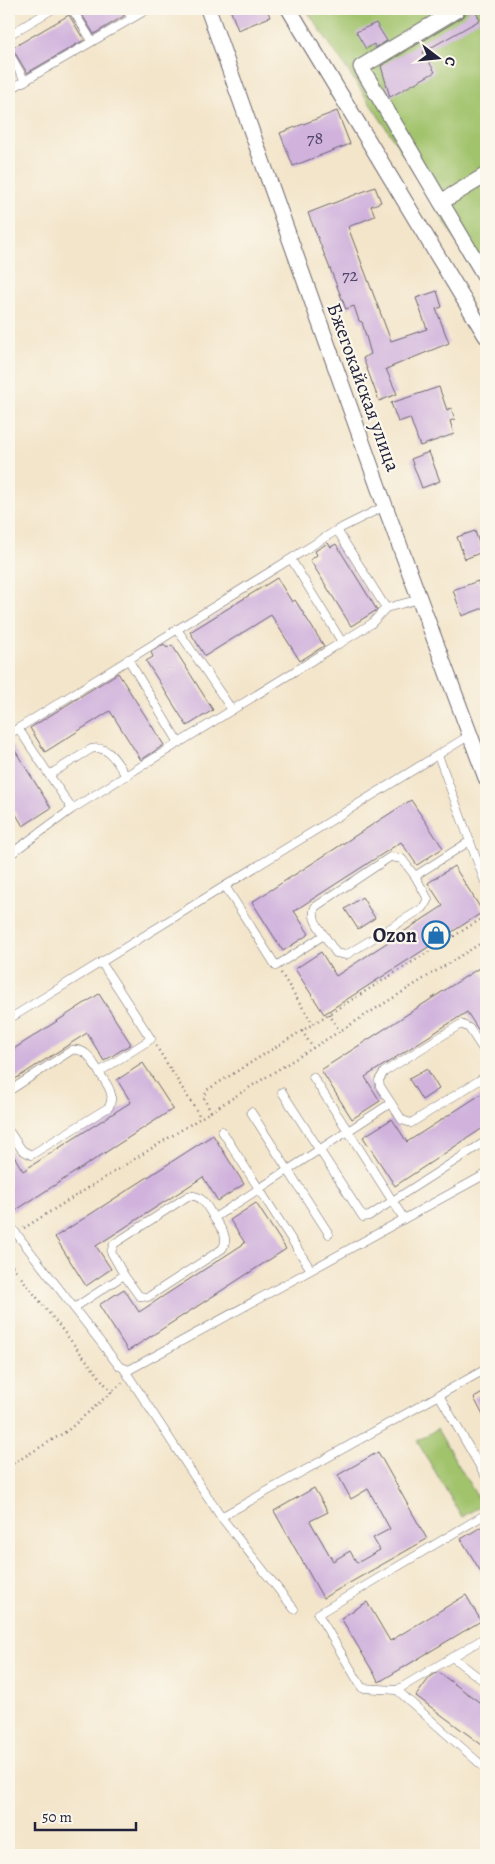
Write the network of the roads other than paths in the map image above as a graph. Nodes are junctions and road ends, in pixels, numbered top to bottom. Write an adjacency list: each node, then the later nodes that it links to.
1 (53, 9): 9 (lane)
2 (72, 9): 10 (lane)
3 (126, 9): 8 (lane)
4 (148, 9): 8 (lane)
5 (208, 9): 18 (street, Бжегокайская улица)
6 (289, 9): 17 (street)
7 (458, 9): 15 (street)
8 (132, 18): 10 (lane)
9 (9, 35)
10 (92, 42): 12 (lane)
11 (9, 53): 12 (lane)
12 (25, 81): 13 (lane)
13 (9, 90)
14 (486, 175): 15 (street)
15 (441, 202): 16 (street)
16 (486, 278)
17 (486, 336)
18 (385, 506): 19 (lane); 21 (street, Бжегокайская улица)
19 (337, 530): 20 (lane); 22 (lane)
20 (291, 558): 23 (lane); 24 (lane)
21 (420, 599): 22 (lane); 29 (street, Бжегокайская улица)
22 (386, 608): 24 (lane)
23 (177, 629): 25 (lane); 26 (lane)
24 (342, 642): 26 (lane)
25 (128, 659): 27 (lane); 30 (lane)
26 (232, 710): 30 (lane)
27 (18, 728): 28 (lane); 32 (lane)
28 (9, 734)
29 (470, 735): 31 (lane); 34 (street, Бжегокайская улица)
30 (179, 743): 33 (lane)
31 (438, 755): 36 (lane); 41 (lane)
32 (49, 775): 33 (lane); 35 (lane)
33 (126, 776): 35 (lane)
34 (486, 778)
35 (72, 809): 38 (lane)
36 (470, 841): 39 (lane); 40 (lane)
37 (9, 842): 38 (lane)
38 (12, 854)
39 (415, 876): 42 (lane); 42 (lane)
40 (486, 885)
41 (225, 886): 42 (lane); 43 (lane)
42 (324, 935)
43 (101, 962): 44 (lane); 47 (lane)
44 (9, 1019)
45 (483, 1044): 46 (lane); 52 (lane)
46 (486, 1054)
47 (99, 1072): 50 (lane); 54 (lane)
48 (486, 1076): 52 (lane)
49 (313, 1077): 56 (lane)
50 (9, 1090)
51 (282, 1092): 58 (lane)
52 (391, 1103): 56 (lane)
53 (251, 1112): 59 (lane)
54 (9, 1130)
55 (222, 1131): 61 (lane)
56 (348, 1131): 58 (lane); 62 (lane)
57 (486, 1141): 62 (lane)
58 (319, 1150): 59 (lane); 62 (lane)
59 (288, 1170): 61 (lane); 66 (lane)
60 (486, 1174): 64 (lane)
61 (259, 1189): 63 (lane); 67 (lane)
62 (393, 1201): 64 (lane)
63 (214, 1218): 68 (lane); 68 (lane)
64 (404, 1219): 67 (lane)
65 (9, 1224): 69 (lane)
66 (329, 1234)
67 (311, 1270): 70 (lane)
68 (124, 1275): 69 (lane)
69 (74, 1308): 70 (lane)
70 (124, 1369): 75 (lane)
71 (486, 1369): 72 (lane)
72 (439, 1395): 73 (lane); 75 (lane)
73 (486, 1477)
74 (486, 1514): 80 (lane)
75 (221, 1517): 76 (lane)
76 (294, 1608)
77 (486, 1637): 78 (lane)
78 (452, 1657): 79 (lane); 80 (lane)
79 (486, 1683)
80 (397, 1690): 81 (lane)
81 (486, 1768)

